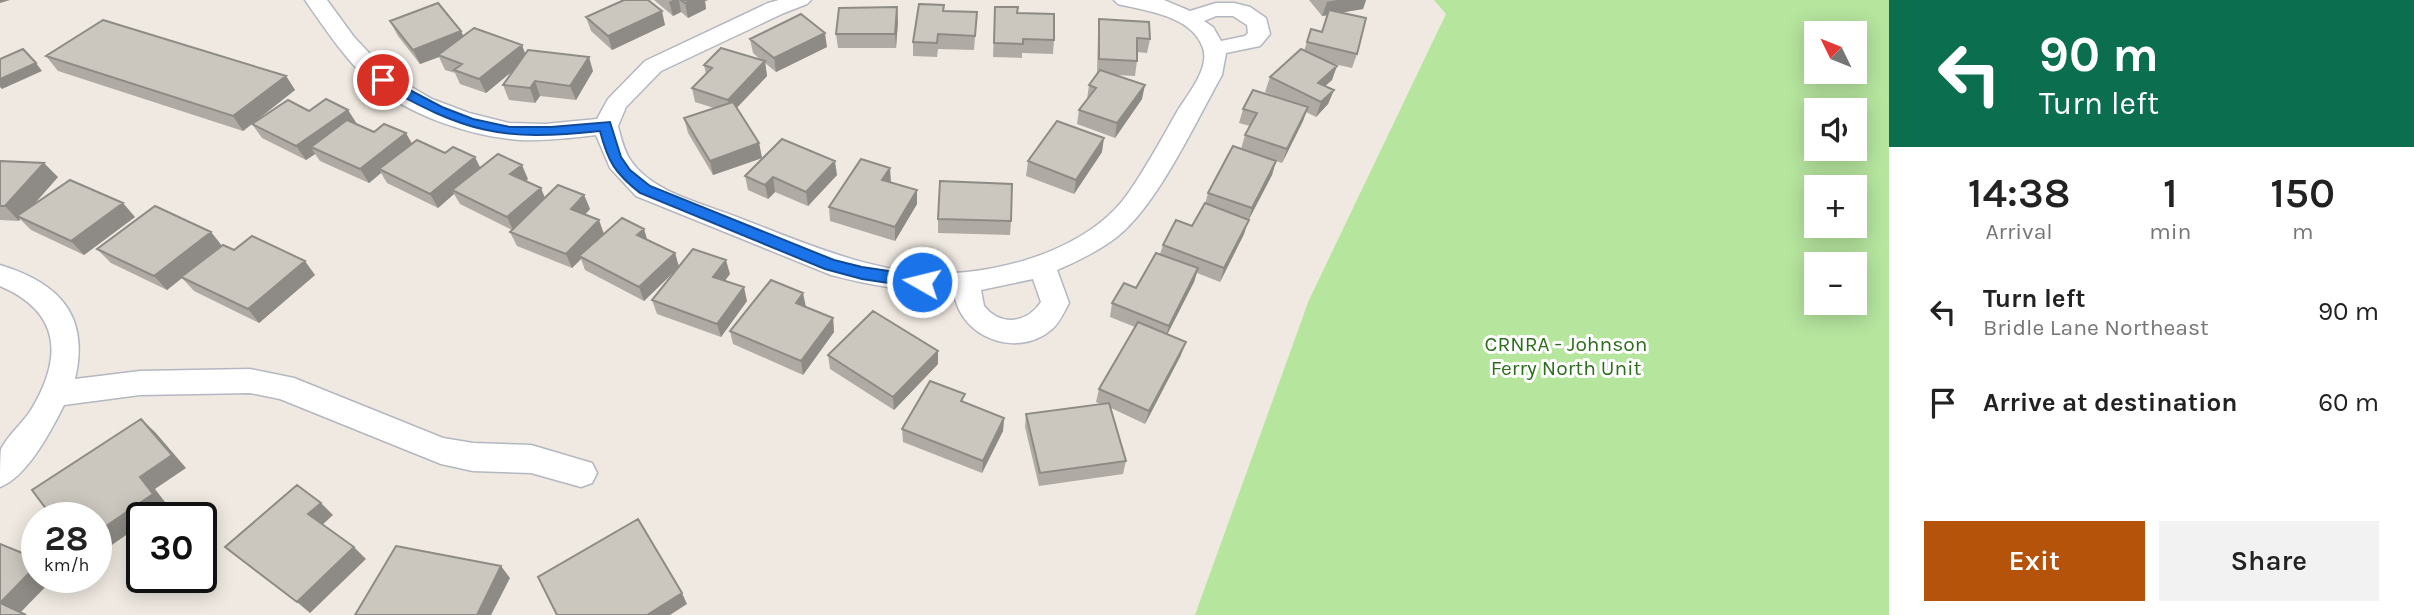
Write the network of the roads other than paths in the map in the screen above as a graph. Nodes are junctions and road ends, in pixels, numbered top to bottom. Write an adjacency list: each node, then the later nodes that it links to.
1 (317, 0): 6 (street)
2 (800, 0): 6 (street)
3 (1125, 0): 4 (street)
4 (1189, 19): 5 (street); 5 (street)
5 (1215, 49): 7 (street)
6 (606, 126): 9 (street)
7 (1039, 267): 9 (street); 9 (street)
8 (0, 275): 10 (street)
9 (966, 283)
10 (55, 394): 11 (street); 12 (street)
11 (0, 473)
12 (581, 473)

